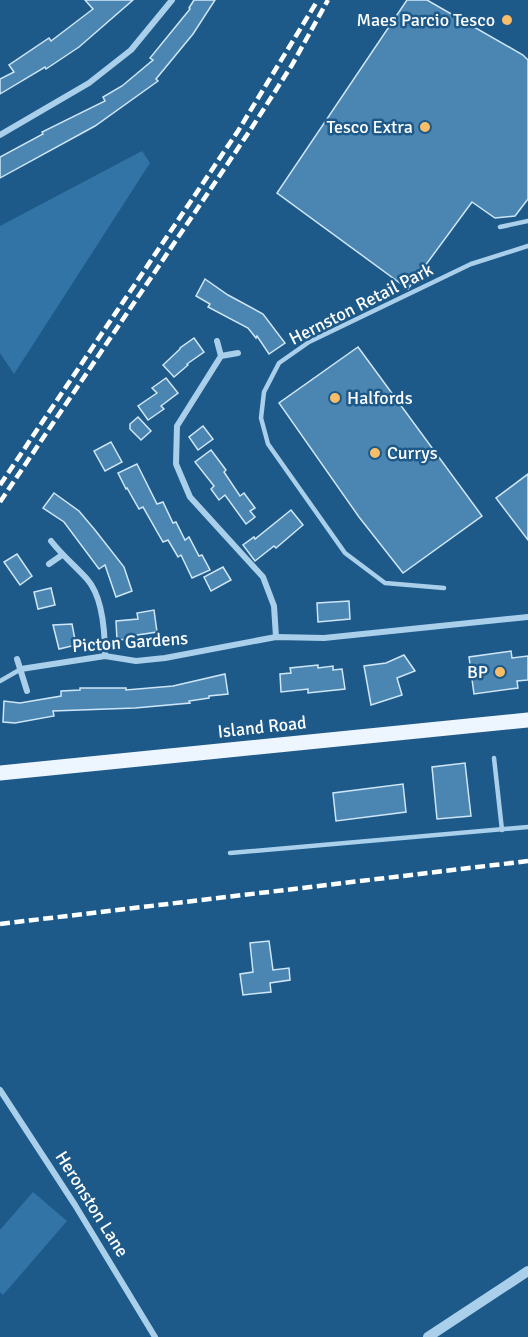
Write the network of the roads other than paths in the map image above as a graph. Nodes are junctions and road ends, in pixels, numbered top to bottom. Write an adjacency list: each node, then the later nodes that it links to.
1 (172, 0): 2 (street)
2 (0, 135)
3 (528, 221): 4 (lane)
4 (500, 227)
5 (528, 246): 12 (lane, Hernston Retail Park)
6 (217, 341): 8 (street)
7 (238, 353): 8 (street)
8 (221, 356): 14 (street)
9 (51, 541): 10 (street)
10 (62, 555): 11 (street); 15 (street)
11 (49, 564)
12 (444, 588)
13 (528, 617): 14 (street, Picton Gardens)
14 (276, 637): 15 (street, Picton Gardens)
15 (105, 656): 17 (street, Picton Gardens)
16 (17, 659): 17 (street)
17 (21, 669): 18 (lane); 19 (street)
18 (0, 681)
19 (27, 691)
20 (528, 720): 22 (main road, Island Road)
21 (494, 758): 24 (lane)
22 (0, 773)
23 (528, 827): 24 (lane)
24 (502, 830): 25 (lane)
25 (230, 853)
26 (0, 1090): 28 (street, Heronston Lane)
27 (528, 1270): 29 (street)
28 (155, 1337)
29 (428, 1337)

